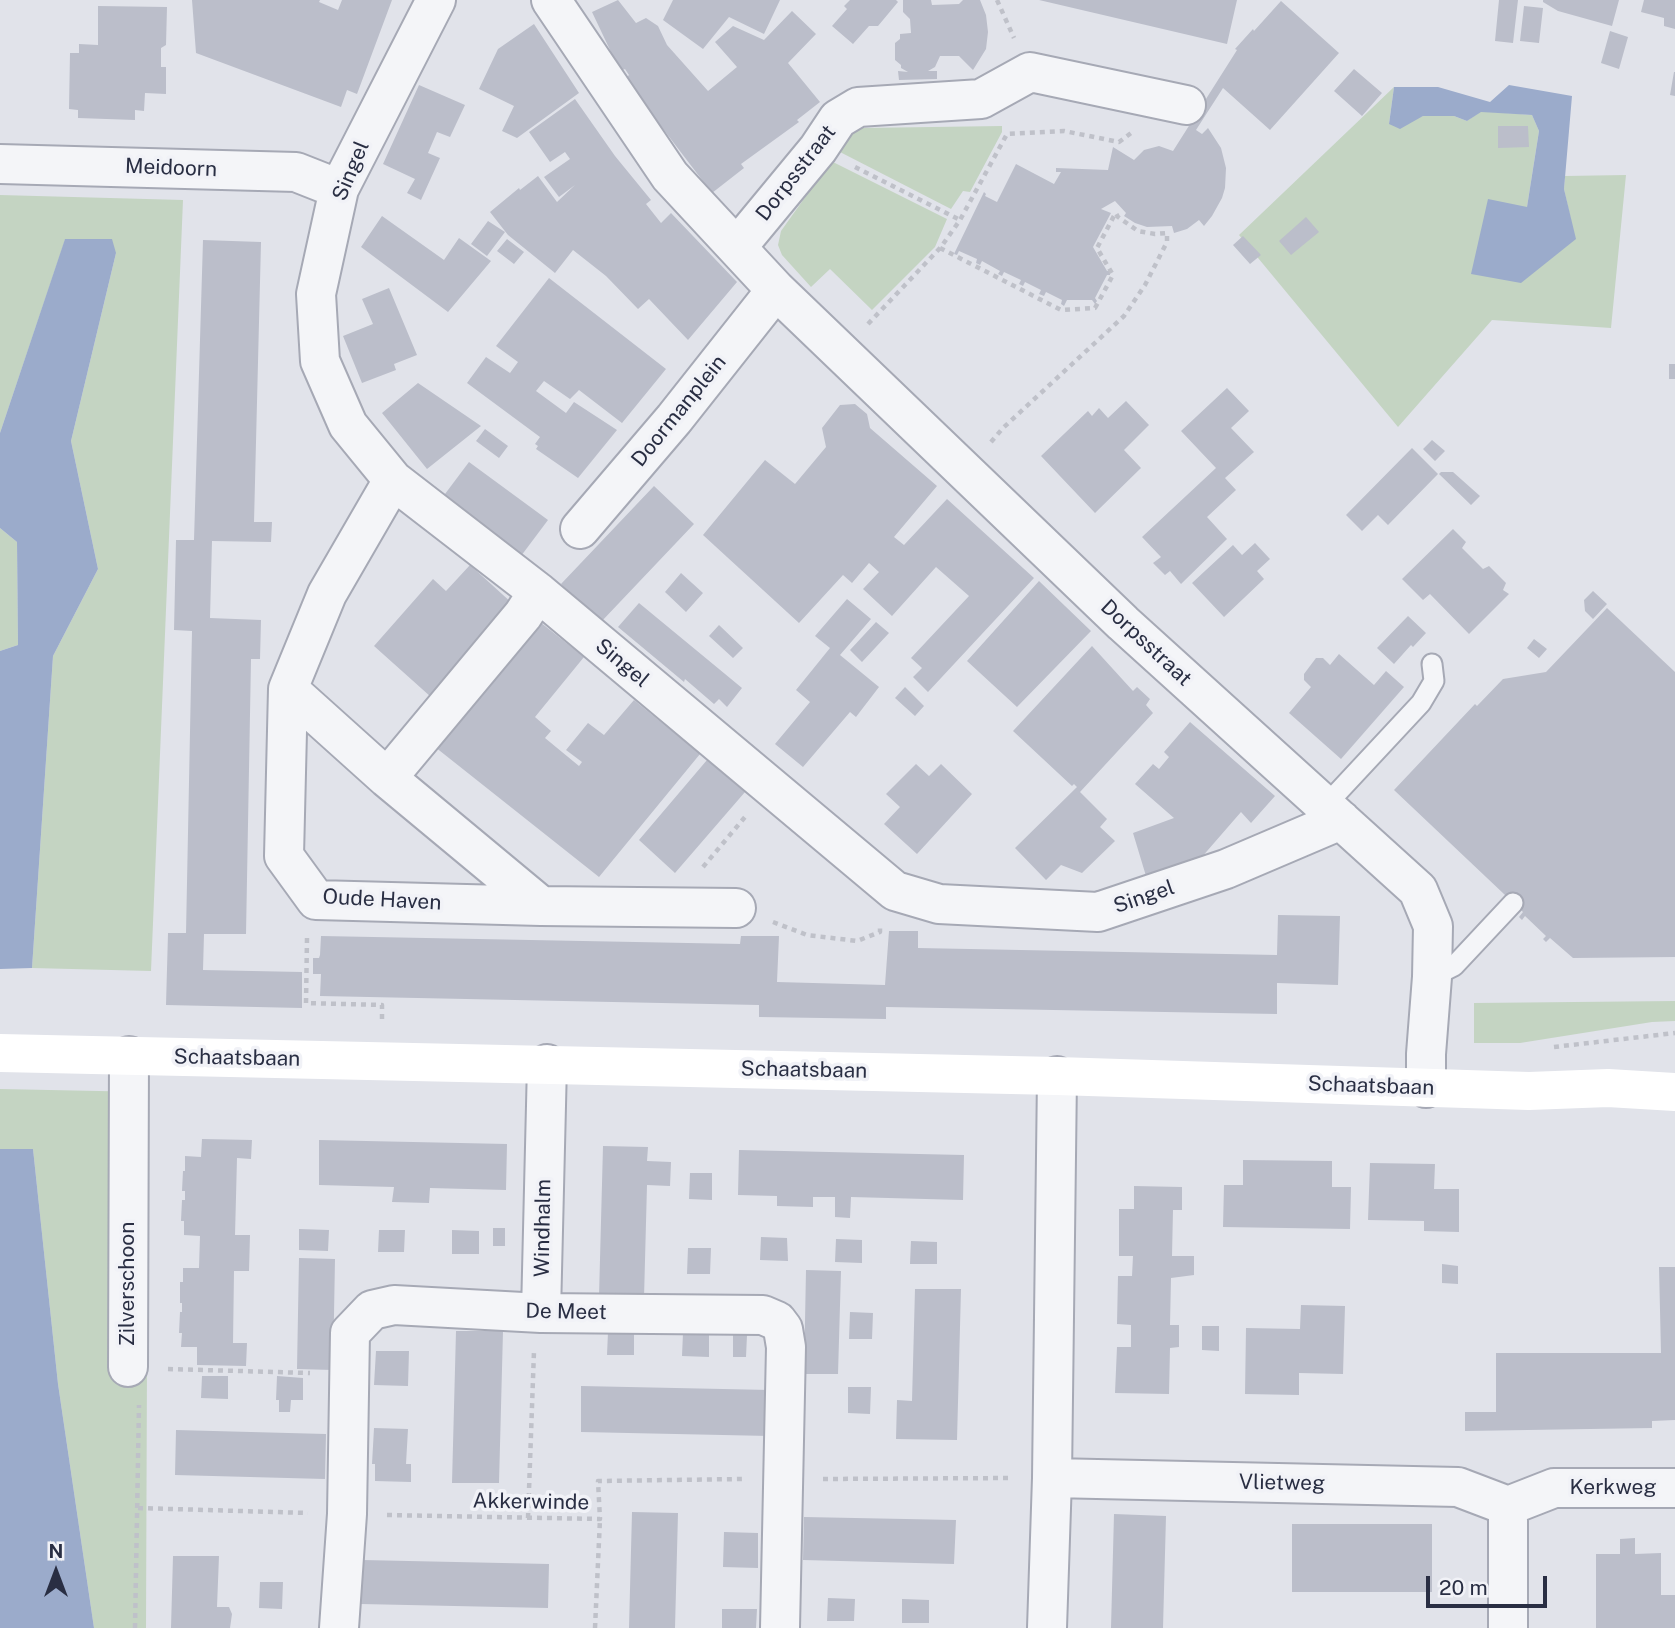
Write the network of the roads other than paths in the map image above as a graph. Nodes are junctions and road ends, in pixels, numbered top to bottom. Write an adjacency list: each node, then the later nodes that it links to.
1 (436, 0): 5 (street, Singel)
2 (551, 0): 6 (street, Dorpsstraat)
3 (1186, 106): 6 (street, Dorpsstraat)
4 (0, 164): 5 (street, Meidoorn)
5 (339, 189): 8 (street, Singel)
6 (737, 247): 7 (street, Dorpsstraat)
7 (776, 290): 9 (street, Doormanplein); 14 (street, Dorpsstraat)
8 (393, 480): 10 (street, Singel); 12 (street, Oude Haven)
9 (580, 529)
10 (538, 592): 13 (street); 14 (street, Singel)
11 (1432, 664): 14 (lane)
12 (288, 689): 13 (street); 16 (street, Oude Haven)
13 (387, 778): 16 (street)
14 (1333, 813): 18 (street, Dorpsstraat)
15 (1513, 903): 18 (lane)
16 (541, 906): 17 (street, Oude Haven)
17 (736, 908)
18 (1433, 976): 24 (street, Dorpsstraat)
19 (0, 1053): 20 (street, Schaatsbaan)
20 (129, 1056): 21 (street, Schaatsbaan); 28 (street, Zilverschoon)
21 (547, 1063): 23 (street, Schaatsbaan); 27 (street, Windhalm)
22 (1675, 1073): 25 (street, Schaatsbaan)
23 (1057, 1076): 24 (street, Schaatsbaan); 29 (street)
24 (1426, 1088): 25 (street, Schaatsbaan)
25 (1608, 1088): 26 (street, Schaatsbaan)
26 (1675, 1092)
27 (541, 1313): 32 (street, De Meet); 33 (street, De Meet)
28 (134, 1368)
29 (1052, 1478): 31 (street, Vlietweg); 34 (street)
30 (1675, 1488): 31 (street, Kerkweg)
31 (1508, 1506): 35 (street)
32 (339, 1628)
33 (780, 1628)
34 (1046, 1628)
35 (1508, 1628)

